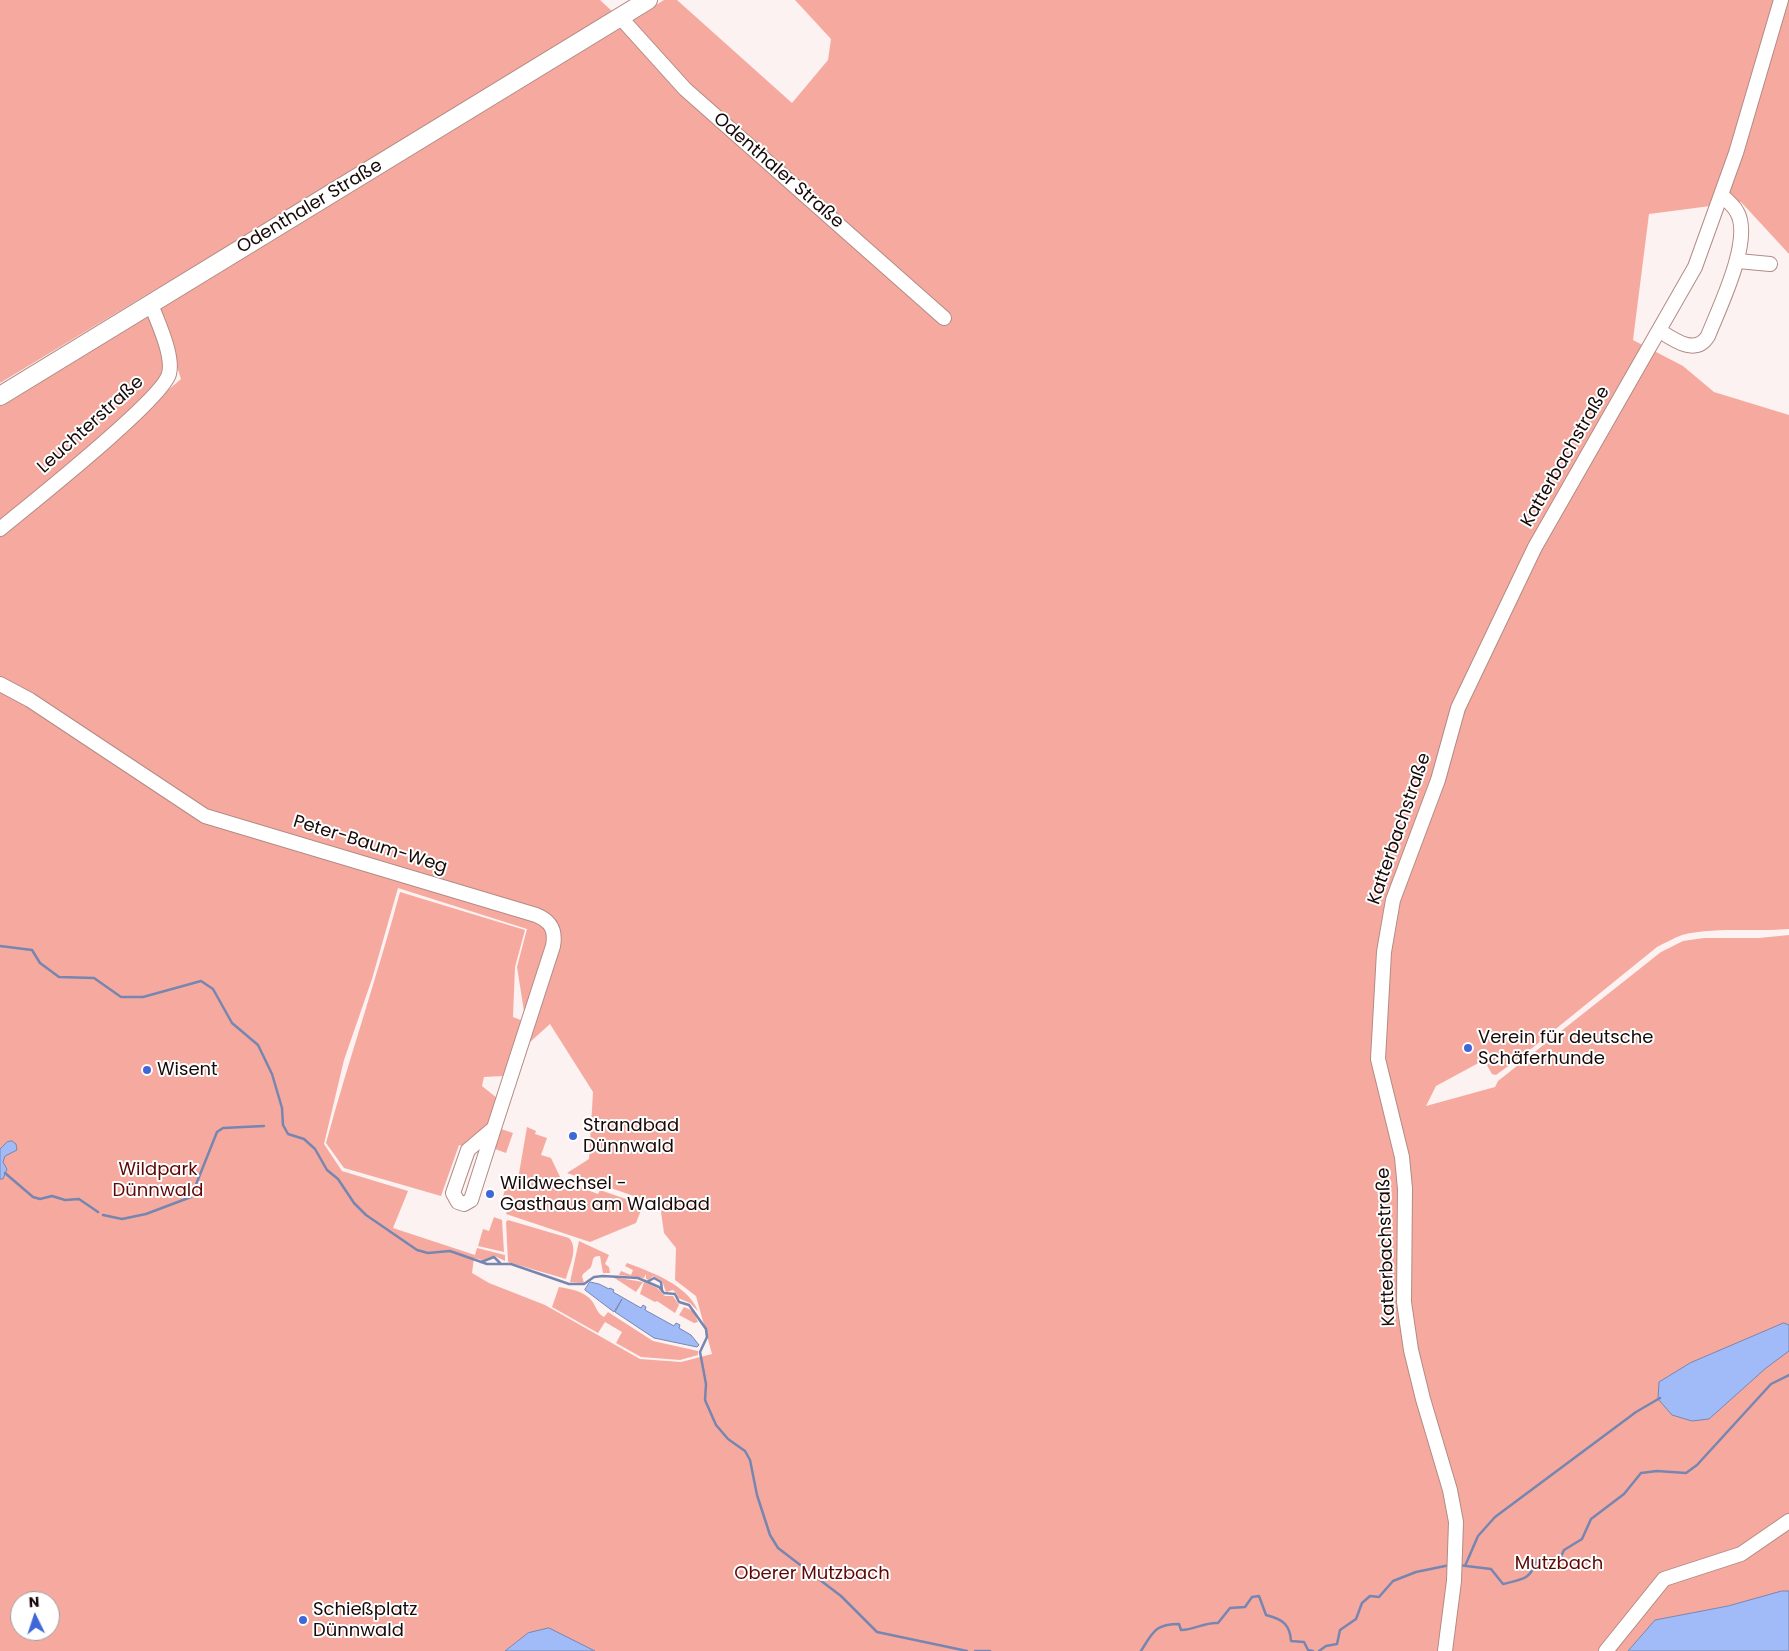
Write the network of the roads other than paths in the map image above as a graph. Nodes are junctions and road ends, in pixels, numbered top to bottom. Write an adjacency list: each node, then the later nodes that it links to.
1 (648, 0): 3 (main road, Odenthaler Straße)
2 (1781, 0): 4 (street, Katterbachstraße)
3 (620, 17): 7 (main road, Odenthaler Straße); 8 (street, Odenthaler Straße)
4 (1722, 195): 5 (street); 9 (street, Katterbachstraße)
5 (1738, 261): 6 (street); 9 (street)
6 (1770, 264)
7 (151, 304): 10 (main road, Odenthaler Straße); 11 (street, Leuchterstraße)
8 (944, 318)
9 (1660, 331): 15 (street, Katterbachstraße)
10 (0, 396)
11 (0, 529)
12 (0, 684): 13 (street, Peter-Baum-Weg)
13 (494, 1128): 13 (street, Peter-Baum-Weg)
14 (1789, 1520): 16 (street)
15 (1445, 1651)
16 (1606, 1651)

